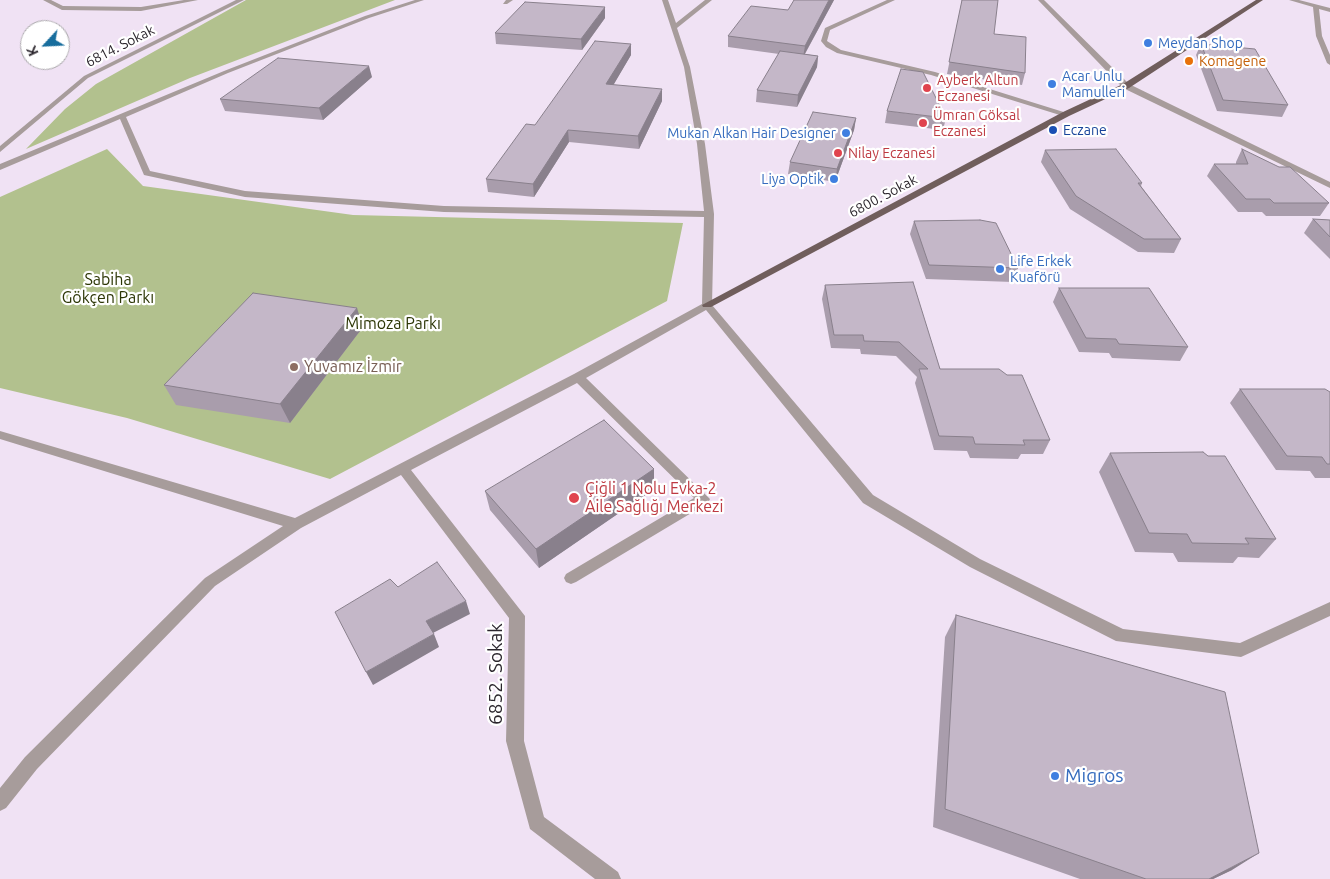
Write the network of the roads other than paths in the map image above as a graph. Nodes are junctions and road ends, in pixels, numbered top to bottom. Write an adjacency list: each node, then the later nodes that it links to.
1 (46, 0): 2 (street)
2 (195, 0)
3 (240, 0): 18 (street, 6814. Sokak)
4 (421, 0): 17 (street)
5 (665, 0): 13 (street)
6 (709, 0): 13 (street)
7 (892, 0): 16 (street)
8 (1041, 0): 15 (street)
9 (1260, 0): 15 (main road, 6800. Sokak)
10 (1292, 0): 11 (street)
11 (1316, 7): 12 (street); 14 (street)
12 (1330, 10)
13 (674, 27): 21 (street)
14 (1330, 63)
15 (1126, 86): 16 (main road, 6800. Sokak); 20 (street)
16 (1066, 114): 22 (main road, 6800. Sokak)
17 (122, 116): 19 (street); 21 (street)
18 (0, 150)
19 (0, 167)
20 (1330, 185)
21 (709, 214): 22 (street)
22 (706, 305): 23 (street); 28 (street)
23 (578, 377): 25 (street); 27 (street)
24 (0, 435): 26 (street)
25 (403, 468): 26 (street); 30 (street, 6852. Sokak)
26 (296, 524): 29 (street)
27 (571, 578)
28 (1330, 609)
29 (0, 802)
30 (611, 879)

